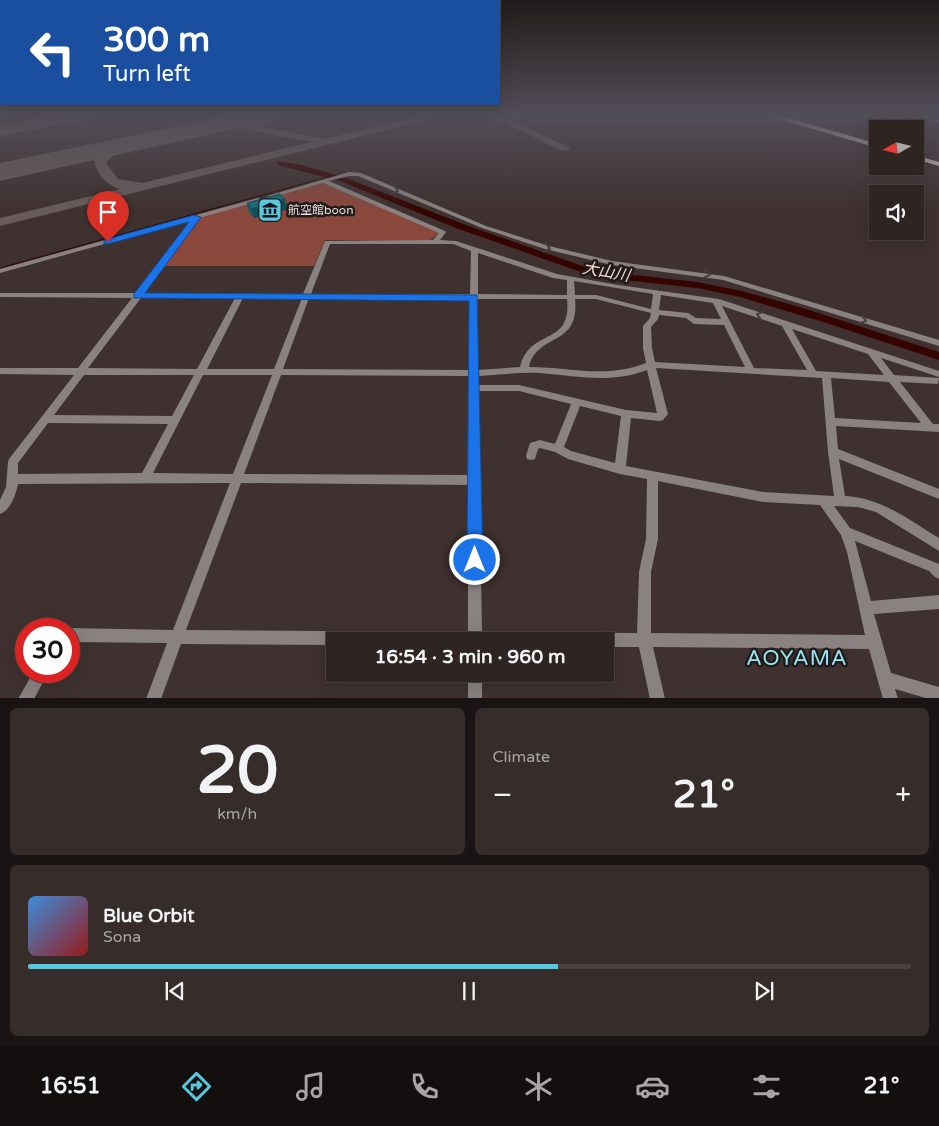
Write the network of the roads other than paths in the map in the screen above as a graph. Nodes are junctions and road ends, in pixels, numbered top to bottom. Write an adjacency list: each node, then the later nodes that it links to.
1 (924, 159): 2 (main road)
2 (939, 163)
3 (323, 182): 4 (street); 5 (street); 20 (street, one-way to 20)
4 (197, 217): 7 (street); 11 (street)
5 (435, 242): 6 (street); 13 (street)
6 (475, 250): 8 (street); 15 (street)
7 (0, 271)
8 (571, 278): 9 (street); 14 (street)
9 (658, 292): 16 (street); 17 (street)
10 (0, 295): 11 (street)
11 (138, 296): 12 (street); 26 (street)
12 (240, 296): 13 (street); 27 (street)
13 (306, 296): 15 (street); 28 (street)
14 (571, 296): 15 (street); 17 (street); 24 (street)
15 (474, 298): 29 (street)
16 (716, 301): 18 (street); 19 (street, one-way to 16)
17 (655, 312): 18 (street); 22 (street)
18 (726, 322): 25 (street)
19 (785, 323): 21 (street); 30 (street)
20 (939, 343)
21 (871, 352): 32 (street); 33 (street)
22 (650, 365): 24 (street); 25 (street); 36 (street)
23 (0, 370): 26 (street)
24 (524, 370): 29 (street)
25 (751, 370): 30 (street)
26 (81, 371): 27 (street); 37 (street)
27 (201, 372): 28 (street); 38 (street)
28 (277, 372): 29 (street); 48 (street)
29 (473, 373): 34 (street)
30 (813, 374): 31 (street)
31 (826, 374): 33 (street); 39 (street)
32 (936, 377): 33 (street)
33 (892, 378): 40 (street)
34 (474, 388): 35 (street); 49 (street)
35 (578, 402): 36 (street); 41 (street)
36 (626, 414): 44 (street)
37 (45, 419): 38 (street); 47 (street)
38 (175, 420): 46 (street)
39 (831, 422): 40 (street); 42 (street)
40 (935, 428)
41 (558, 449): 43 (street); 44 (street)
42 (833, 452): 50 (street); 52 (street)
43 (531, 456)
44 (620, 470): 45 (street)
45 (653, 476): 51 (street); 64 (street)
46 (145, 478): 47 (street); 48 (street)
47 (13, 479): 53 (street)
48 (237, 479): 49 (street); 61 (street)
49 (474, 480): 59 (street)
50 (939, 494)
51 (823, 500): 52 (street); 54 (street)
52 (840, 500): 55 (street)
53 (0, 508)
54 (846, 532): 56 (street); 58 (street)
55 (939, 545)
56 (937, 569)
57 (939, 602): 58 (street)
58 (866, 608): 65 (street)
59 (475, 632)
60 (80, 635): 61 (street)
61 (177, 637): 62 (street); 71 (street)
62 (326, 639)
63 (614, 639): 64 (street)
64 (644, 639): 65 (street); 73 (street)
65 (874, 642): 66 (street)
66 (885, 679): 69 (street); 74 (street)
67 (475, 682): 72 (street)
68 (34, 683): 70 (street)
69 (939, 694)
70 (25, 698)
71 (154, 698)
72 (475, 698)
73 (658, 698)
74 (891, 698)

